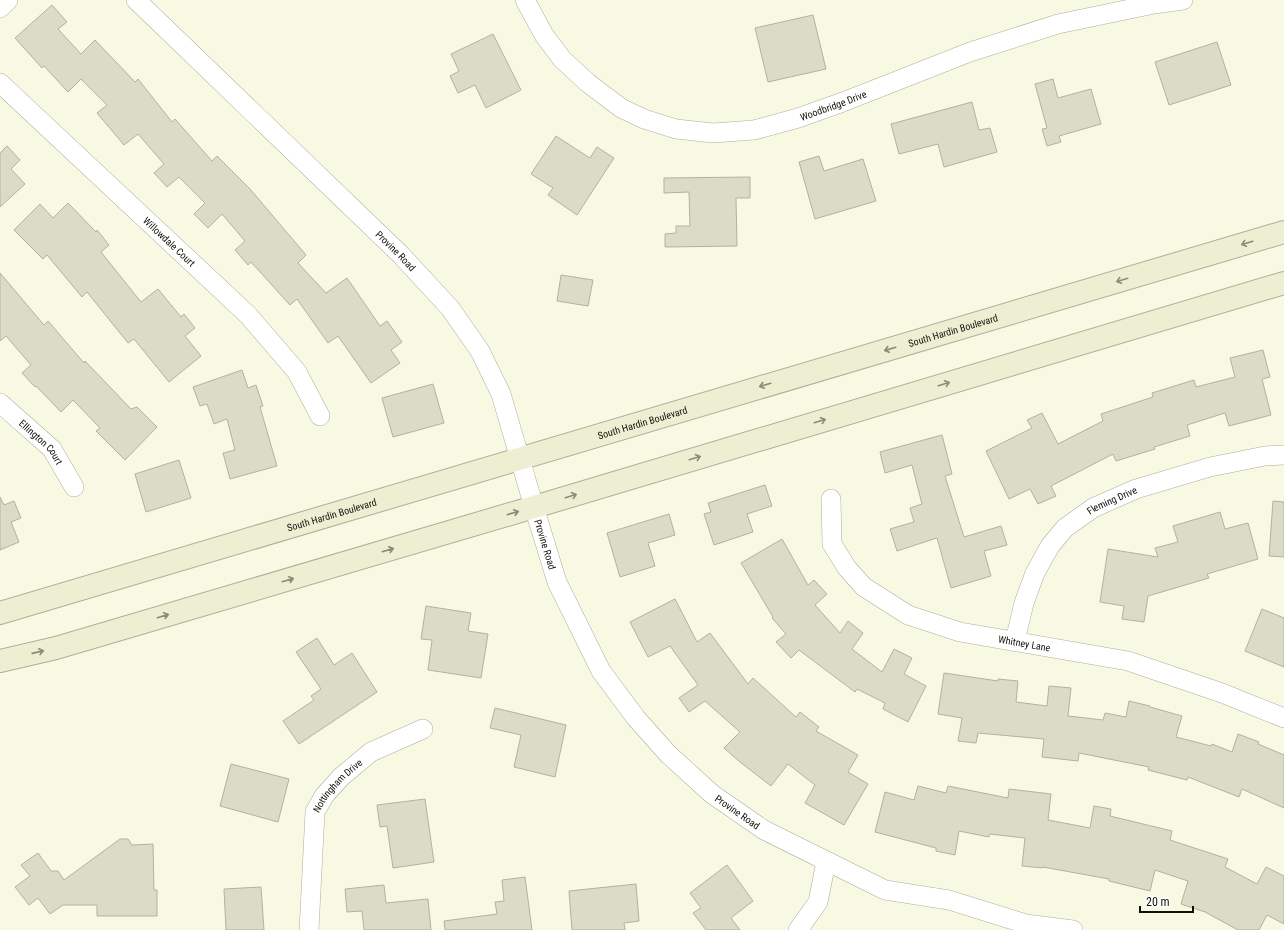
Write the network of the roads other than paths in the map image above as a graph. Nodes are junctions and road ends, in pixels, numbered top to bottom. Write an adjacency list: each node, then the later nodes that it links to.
1 (8, 0): 6 (street)
2 (136, 0): 13 (street, Provine Road)
3 (525, 0): 5 (street, Woodbridge Drive)
4 (1183, 0): 5 (street, Woodbridge Drive)
5 (1113, 6)
6 (0, 8)
7 (0, 83): 11 (street, Willowdale Court)
8 (1284, 232): 13 (main road, South Hardin Boulevard, one-way to 13)
9 (1284, 283): 16 (main road, one-way to 9)
10 (0, 403): 14 (street, Ellington Court)
11 (320, 416)
12 (1284, 455): 18 (street, Fleming Drive)
13 (519, 458): 16 (street, Provine Road); 17 (main road, South Hardin Boulevard)
14 (74, 487)
15 (831, 499): 18 (street, Whitney Lane)
16 (534, 507): 19 (main road, one-way to 16); 22 (street, Provine Road)
17 (0, 613)
18 (1015, 641): 20 (street, Whitney Lane)
19 (0, 661)
20 (1284, 718)
21 (423, 729): 23 (street, Nottingham Drive)
22 (826, 862): 24 (street); 25 (street, Provine Road)
23 (309, 930)
24 (798, 930)
25 (1073, 930)

